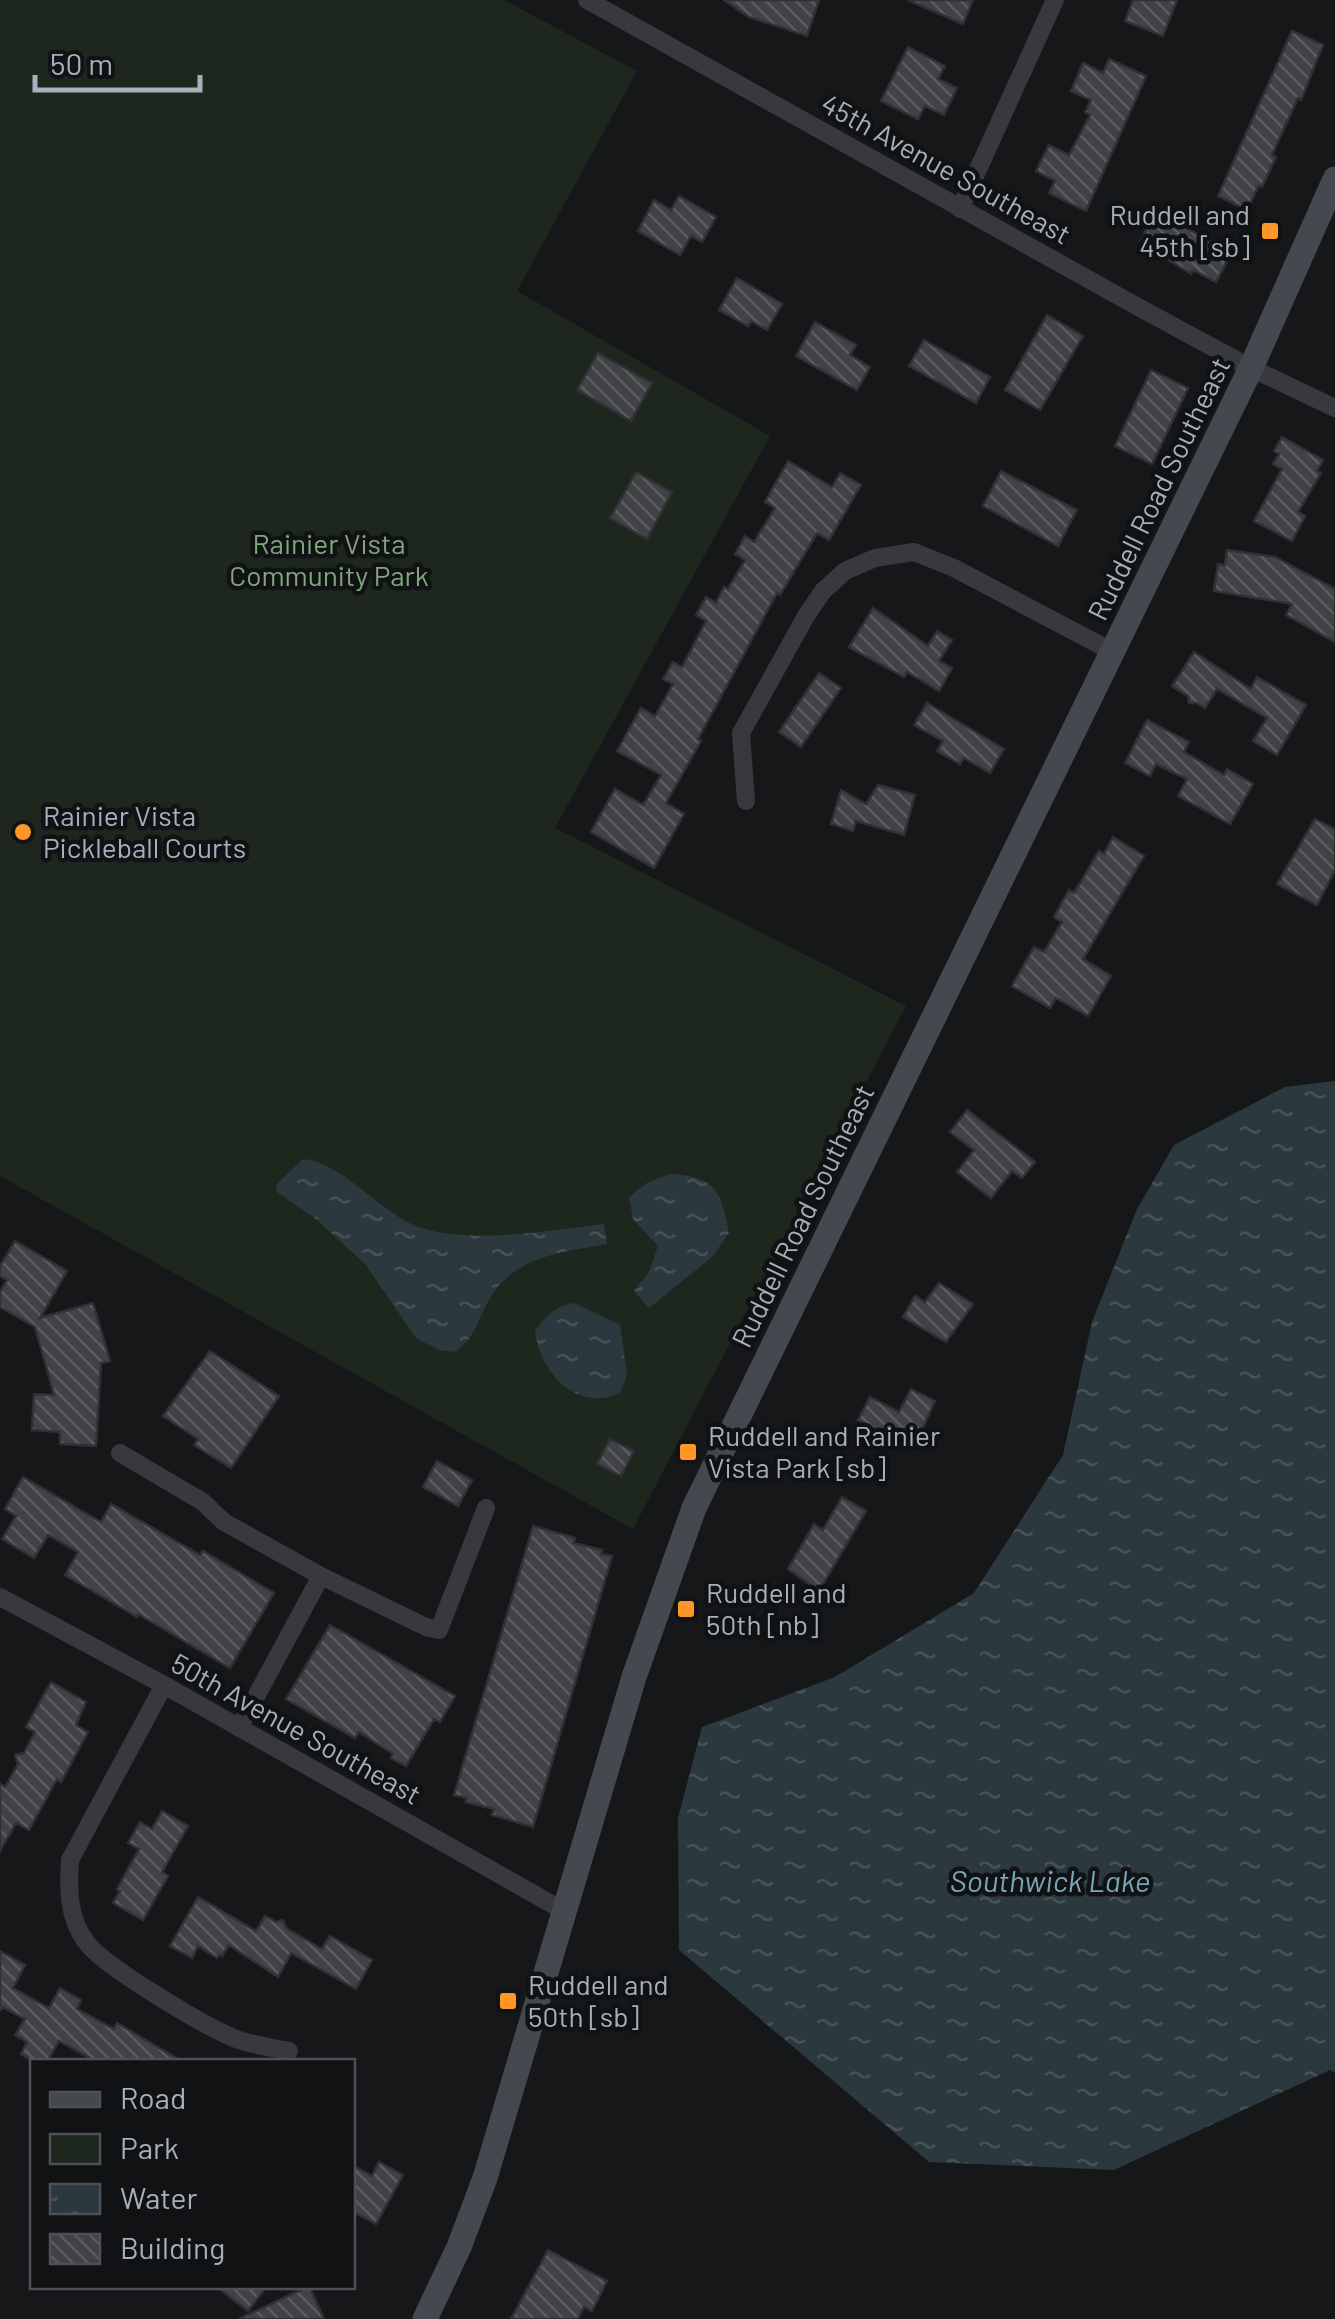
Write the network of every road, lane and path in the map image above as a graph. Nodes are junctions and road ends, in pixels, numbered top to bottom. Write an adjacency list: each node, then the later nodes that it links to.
1 (588, 0): 4 (street, 45th Avenue Southeast)
2 (1055, 0): 4 (street)
3 (1335, 179): 5 (main road, Ruddell Road Southeast)
4 (960, 209): 5 (street, 45th Avenue Southeast)
5 (1251, 368): 6 (street, 45th Avenue Southeast); 7 (main road, Ruddell Road Southeast)
6 (1335, 408)
7 (1113, 652): 8 (street); 15 (main road, Ruddell Road Southeast)
8 (746, 800)
9 (120, 1453): 11 (street)
10 (486, 1508): 11 (street)
11 (321, 1576): 14 (street)
12 (0, 1598): 13 (street, 50th Avenue Southeast)
13 (164, 1685): 14 (street, 50th Avenue Southeast); 16 (street)
14 (239, 1728): 15 (street, 50th Avenue Southeast)
15 (564, 1911): 17 (main road, Ruddell Road Southeast)
16 (289, 2051)
17 (425, 2319)

